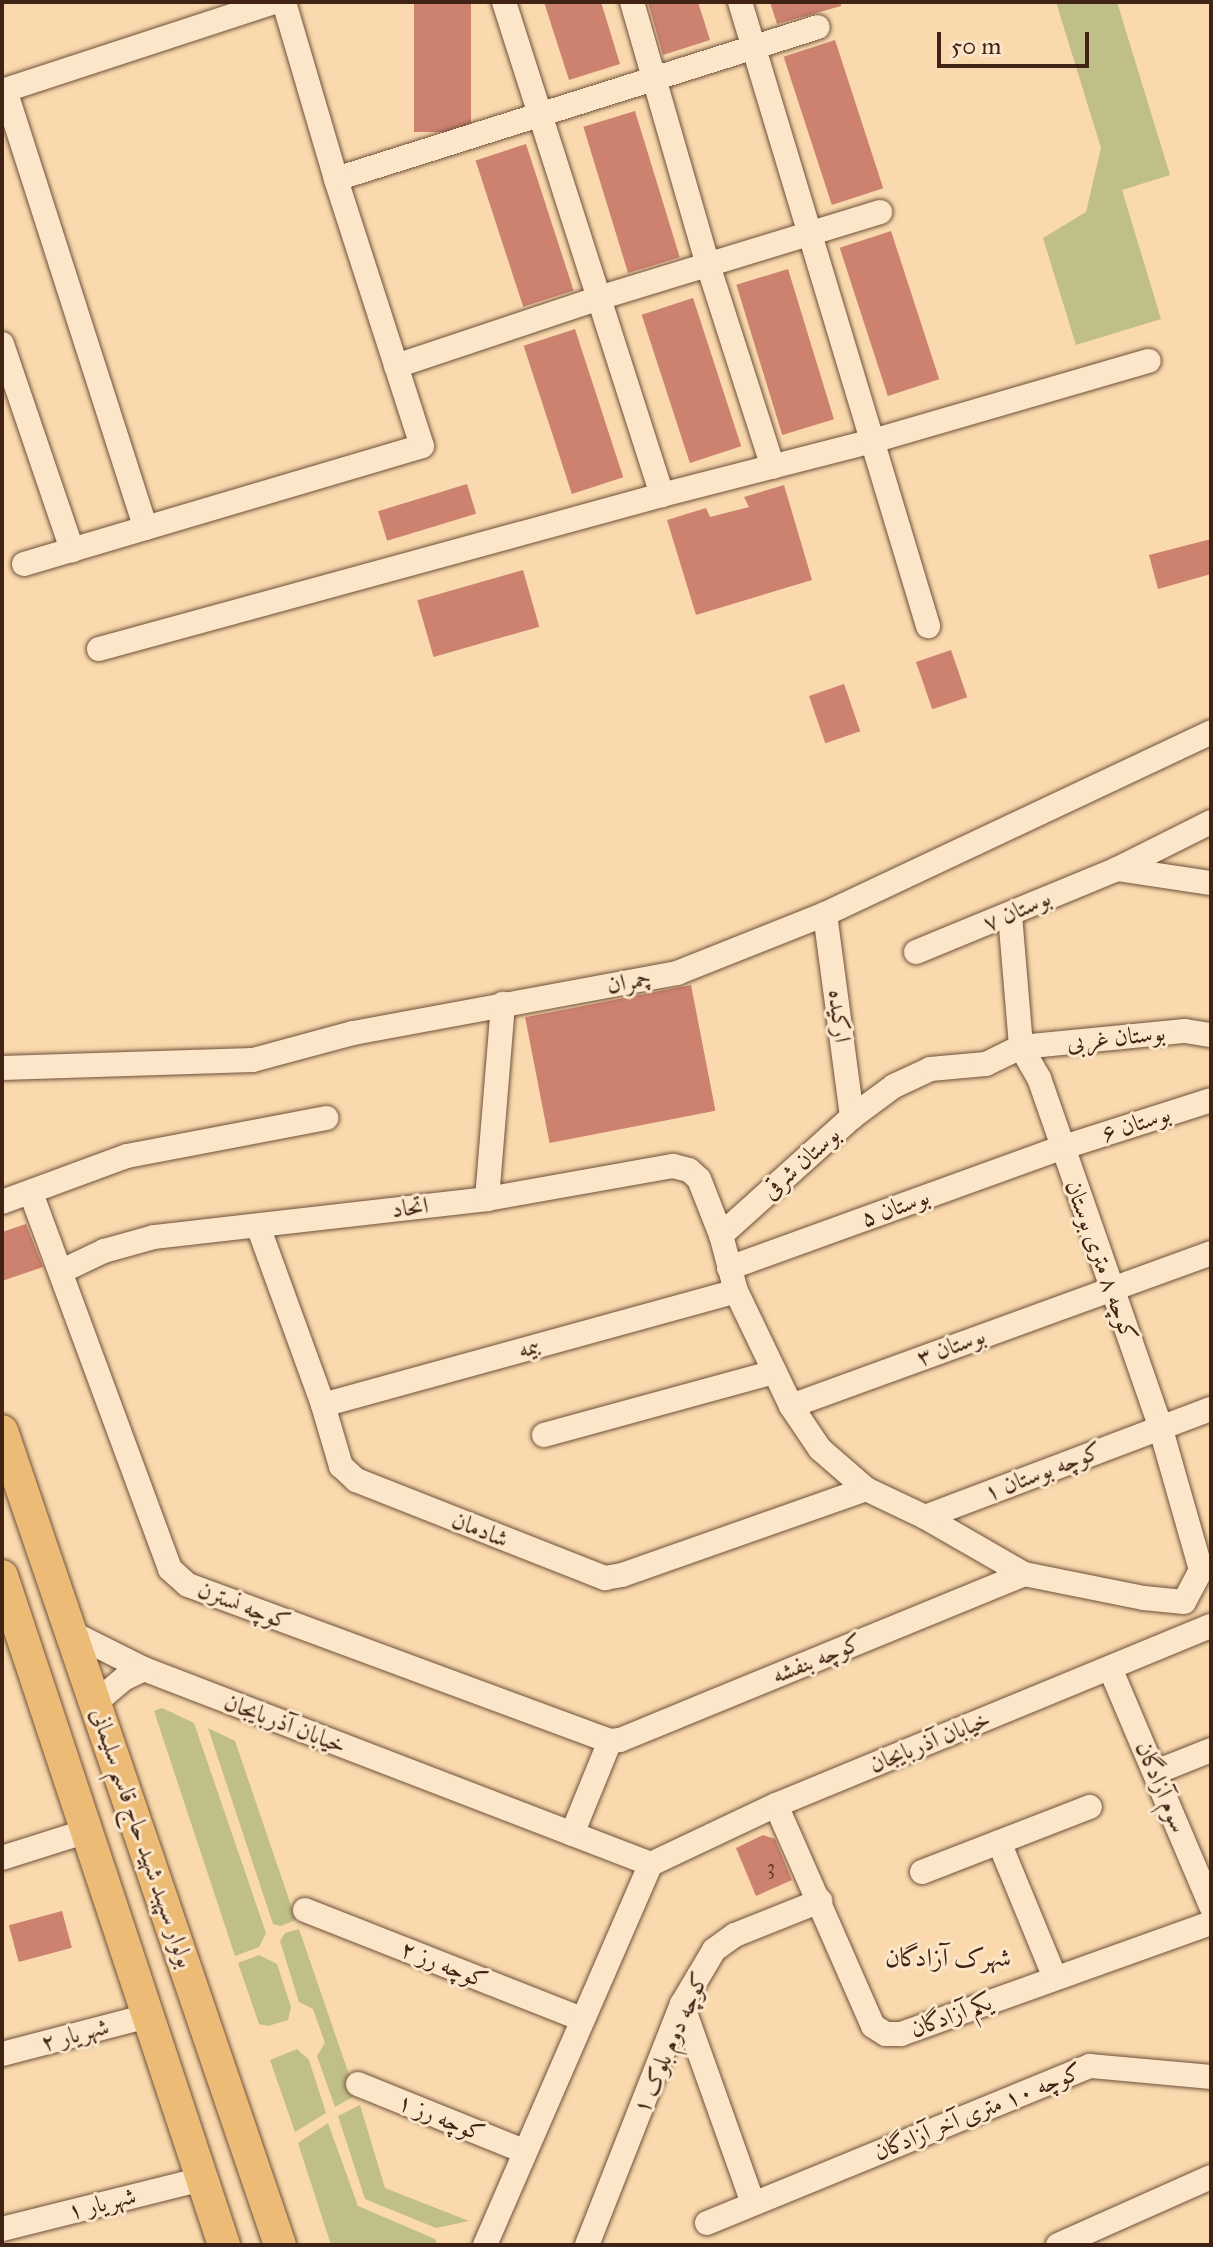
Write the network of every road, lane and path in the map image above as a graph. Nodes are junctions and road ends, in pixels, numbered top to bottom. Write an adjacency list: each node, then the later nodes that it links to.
1 (274, 2): 9 (street)
2 (284, 2): 11 (street)
3 (504, 2): 10 (street)
4 (632, 2): 8 (street)
5 (740, 2): 7 (street)
6 (818, 27): 7 (street)
7 (753, 48): 8 (street); 13 (street)
8 (656, 78): 10 (street); 14 (street)
9 (3, 91): 22 (street)
10 (540, 114): 11 (street); 15 (street)
11 (336, 179): 18 (street)
12 (880, 212): 13 (street)
13 (811, 233): 14 (street); 19 (street)
14 (708, 265): 15 (street); 20 (street)
15 (599, 298): 18 (street); 21 (street)
16 (2, 344): 23 (street)
17 (1149, 361): 19 (street)
18 (396, 366): 22 (street)
19 (873, 441): 20 (street); 25 (street)
20 (773, 467): 21 (street)
21 (662, 495): 26 (street)
22 (146, 528): 23 (street)
23 (72, 550): 24 (street)
24 (24, 564)
25 (928, 626)
26 (99, 649)
27 (1211, 732): 31 (street, چمران)
28 (1211, 822): 29 (street, بوستان ۷)
29 (1117, 869): 30 (street, بوستان ۷); 32 (street, بوستان ۷)
30 (1211, 883)
31 (825, 914): 34 (street, چمران); 39 (street, ارکیده)
32 (1010, 915): 33 (street, بوستان ۷); 36 (street, کوچه ۸ متری بوستان)
33 (916, 952)
34 (503, 1004): 37 (street, چمران); 43 (street)
35 (1211, 1035): 36 (street, بوستان غربی)
36 (1021, 1047): 39 (street, بوستان شرقی); 41 (street, کوچه ۸ متری بوستان)
37 (2, 1068)
38 (1211, 1100): 41 (street, بوستان ۶)
39 (852, 1117): 46 (street, بوستان شرقی)
40 (326, 1118): 42 (street)
41 (1061, 1148): 49 (street, بوستان ۵); 50 (street, کوچه ۸ متری بوستان)
42 (31, 1193): 44 (street); 48 (street, کوچه نسترن)
43 (487, 1199): 45 (street, اتحاد); 46 (street, اتحاد)
44 (2, 1202)
45 (258, 1226): 48 (street, اتحاد); 52 (street, شادمان)
46 (721, 1235): 49 (street)
47 (1211, 1253): 50 (street, بوستان ۳)
48 (62, 1271): 70 (street, کوچه نسترن)
49 (732, 1280): 51 (street); 52 (street, بیمه)
50 (1110, 1288): 53 (street, بوستان ۳); 55 (street, کوچه ۸ متری بوستان)
51 (775, 1372): 53 (street); 57 (street)
52 (323, 1405): 58 (street, شادمان)
53 (791, 1406): 58 (street)
54 (1211, 1409): 55 (street, کوچه بوستان ۱)
55 (1160, 1426): 59 (street, کوچه بوستان ۱); 60 (street, کوچه ۸ متری بوستان)
56 (2, 1431): 65 (main road, بولوار سپهبد شهید حاج قاسم سلیمانی)
57 (544, 1435)
58 (866, 1489): 59 (street)
59 (925, 1517): 61 (street)
60 (1204, 1542): 63 (street, کوچه ۸ متری بوستان)
61 (1024, 1574): 63 (street); 70 (street, کوچه بنفشه)
62 (2, 1576): 66 (main road, بولوار سپهبد شهید حاج قاسم سلیمانی)
63 (1184, 1602): 64 (street)
64 (1204, 1629): 67 (street, خیابان آذربایجان)
65 (70, 1632): 68 (street, خیابان آذربایجان); 69 (main road, بولوار سپهبد شهید حاج قاسم سلیمانی)
66 (12, 1639): 75 (main road, بولوار سپهبد شهید حاج قاسم سلیمانی)
67 (1110, 1668): 72 (street, سوم آزادگان); 73 (street, خیابان آذربایجان)
68 (144, 1669): 69 (street); 76 (street, خیابان آذربایجان)
69 (95, 1703): 84 (main road, بولوار سپهبد شهید حاج قاسم سلیمانی)
70 (610, 1741): 76 (street)
71 (1211, 1750): 72 (street)
72 (1156, 1772): 82 (street, سوم آزادگان)
73 (776, 1805): 79 (street, خیابان آذربایجان); 81 (street, یکم آزادگان)
74 (1090, 1807): 77 (street)
75 (87, 1831): 78 (street); 89 (main road, بولوار سپهبد شهید حاج قاسم سلیمانی)
76 (572, 1834): 79 (street, خیابان آذربایجان)
77 (999, 1842): 80 (street); 86 (street)
78 (2, 1858)
79 (651, 1864): 88 (street)
80 (922, 1872)
81 (820, 1901): 86 (street, یکم آزادگان); 87 (street, کوچه دوم بلوک ۱)
82 (1211, 1906)
83 (305, 1910): 88 (street, کوچه رز ۲)
84 (169, 1912): 89 (main road); 100 (main road, بولوار سپهبد شهید حاج قاسم سلیمانی)
85 (1211, 1923): 86 (street, یکم آزادگان)
86 (1055, 1978)
87 (682, 2004): 96 (street); 102 (street, کوچه دوم بلوک ۱)
88 (582, 2019): 93 (street)
89 (151, 2023): 90 (street, شهریار ۲); 95 (main road, بولوار سپهبد شهید حاج قاسم سلیمانی)
90 (2, 2054)
91 (1211, 2077): 96 (street, کوچه ۱۰ متری آخر آزادگان)
92 (358, 2084): 93 (street, کوچه رز ۱)
93 (524, 2151): 101 (street)
94 (1211, 2177): 103 (street)
95 (202, 2179): 98 (street, شهریار ۱); 99 (main road, بولوار سپهبد شهید حاج قاسم سلیمانی)
96 (753, 2203): 97 (street, کوچه ۱۰ متری آخر آزادگان)
97 (707, 2223)
98 (2, 2229)
99 (224, 2245)
100 (280, 2245)
101 (485, 2245)
102 (587, 2245)
103 (1058, 2245)

